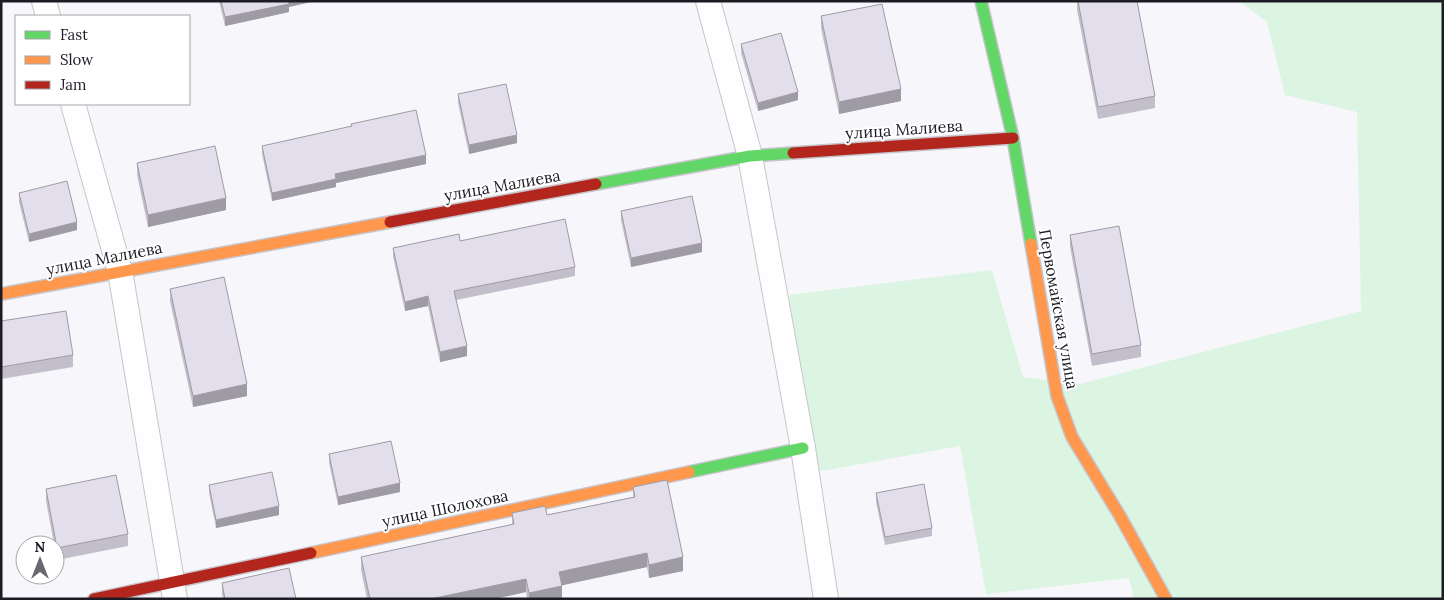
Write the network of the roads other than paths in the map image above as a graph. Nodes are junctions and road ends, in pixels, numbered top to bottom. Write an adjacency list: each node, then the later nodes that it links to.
1 (44, 1): 4 (street)
2 (708, 1): 7 (street)
3 (981, 1): 6 (street, Первомайская улица)
4 (48, 15)
5 (73, 105): 8 (street)
6 (1013, 138): 7 (street, улица Малиева); 14 (street, Первомайская улица)
7 (750, 156): 8 (street, улица Малиева); 10 (street)
8 (120, 271): 9 (street, улица Малиева); 11 (street)
9 (1, 294)
10 (803, 448): 11 (street, улица Шолохова); 13 (street)
11 (173, 591): 12 (street, улица Шолохова)
12 (94, 599)
13 (826, 599)
14 (1166, 599)

